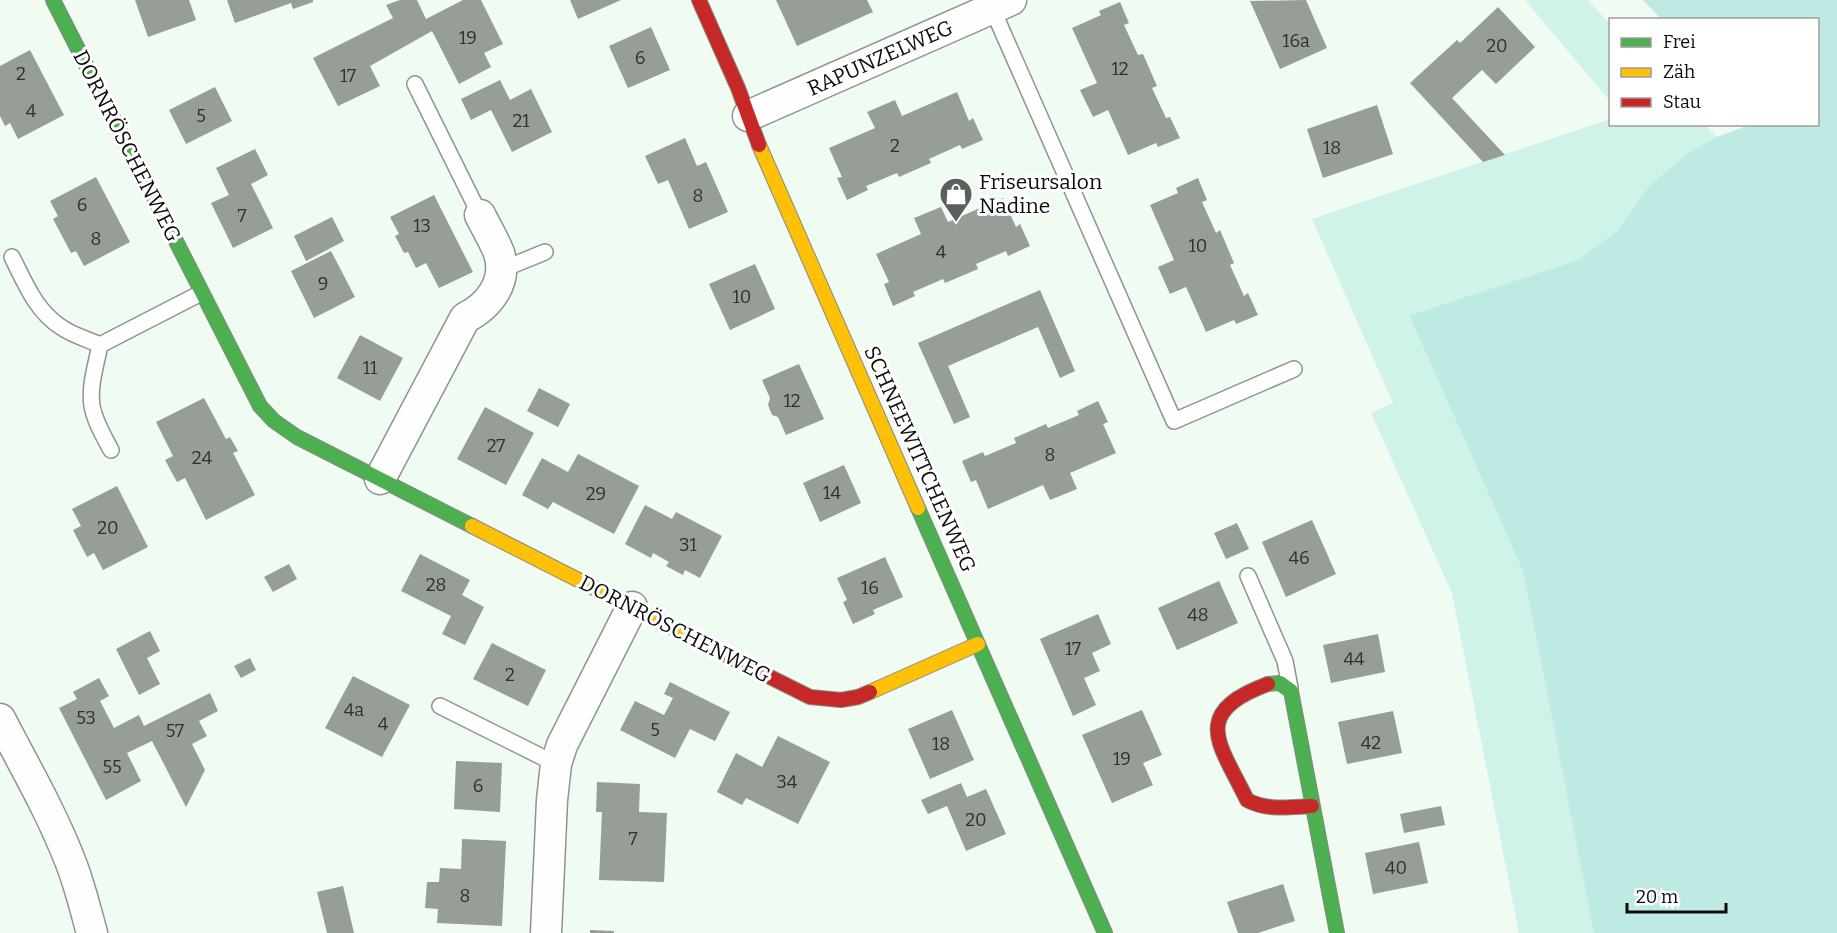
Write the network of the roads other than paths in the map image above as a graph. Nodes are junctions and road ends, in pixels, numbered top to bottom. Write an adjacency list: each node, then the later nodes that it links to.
1 (53, 0): 10 (street, DORNRÖSCHENWEG)
2 (699, 0): 5 (street, SCHNEEWITTCHENWEG)
3 (1002, 4): 5 (street, RAPUNZELWEG); 12 (lane)
4 (415, 84): 6 (lane)
5 (748, 116): 17 (street, SCHNEEWITTCHENWEG)
6 (480, 215): 9 (street)
7 (545, 252): 9 (lane)
8 (12, 257): 11 (lane)
9 (501, 270): 14 (street)
10 (201, 293): 11 (lane); 14 (street, DORNRÖSCHENWEG)
11 (100, 345): 13 (lane)
12 (1294, 369)
13 (111, 450)
14 (380, 479): 16 (street, DORNRÖSCHENWEG)
15 (1248, 576): 18 (lane)
16 (632, 606): 17 (street, DORNRÖSCHENWEG); 21 (street)
17 (978, 644): 25 (street, SCHNEEWITTCHENWEG)
18 (1291, 691): 22 (street); 22 (street)
19 (440, 706): 21 (lane)
20 (0, 719): 23 (street)
21 (556, 764): 24 (street)
22 (1312, 806): 26 (street)
23 (92, 933)
24 (546, 933)
25 (1105, 933)
26 (1338, 933)

